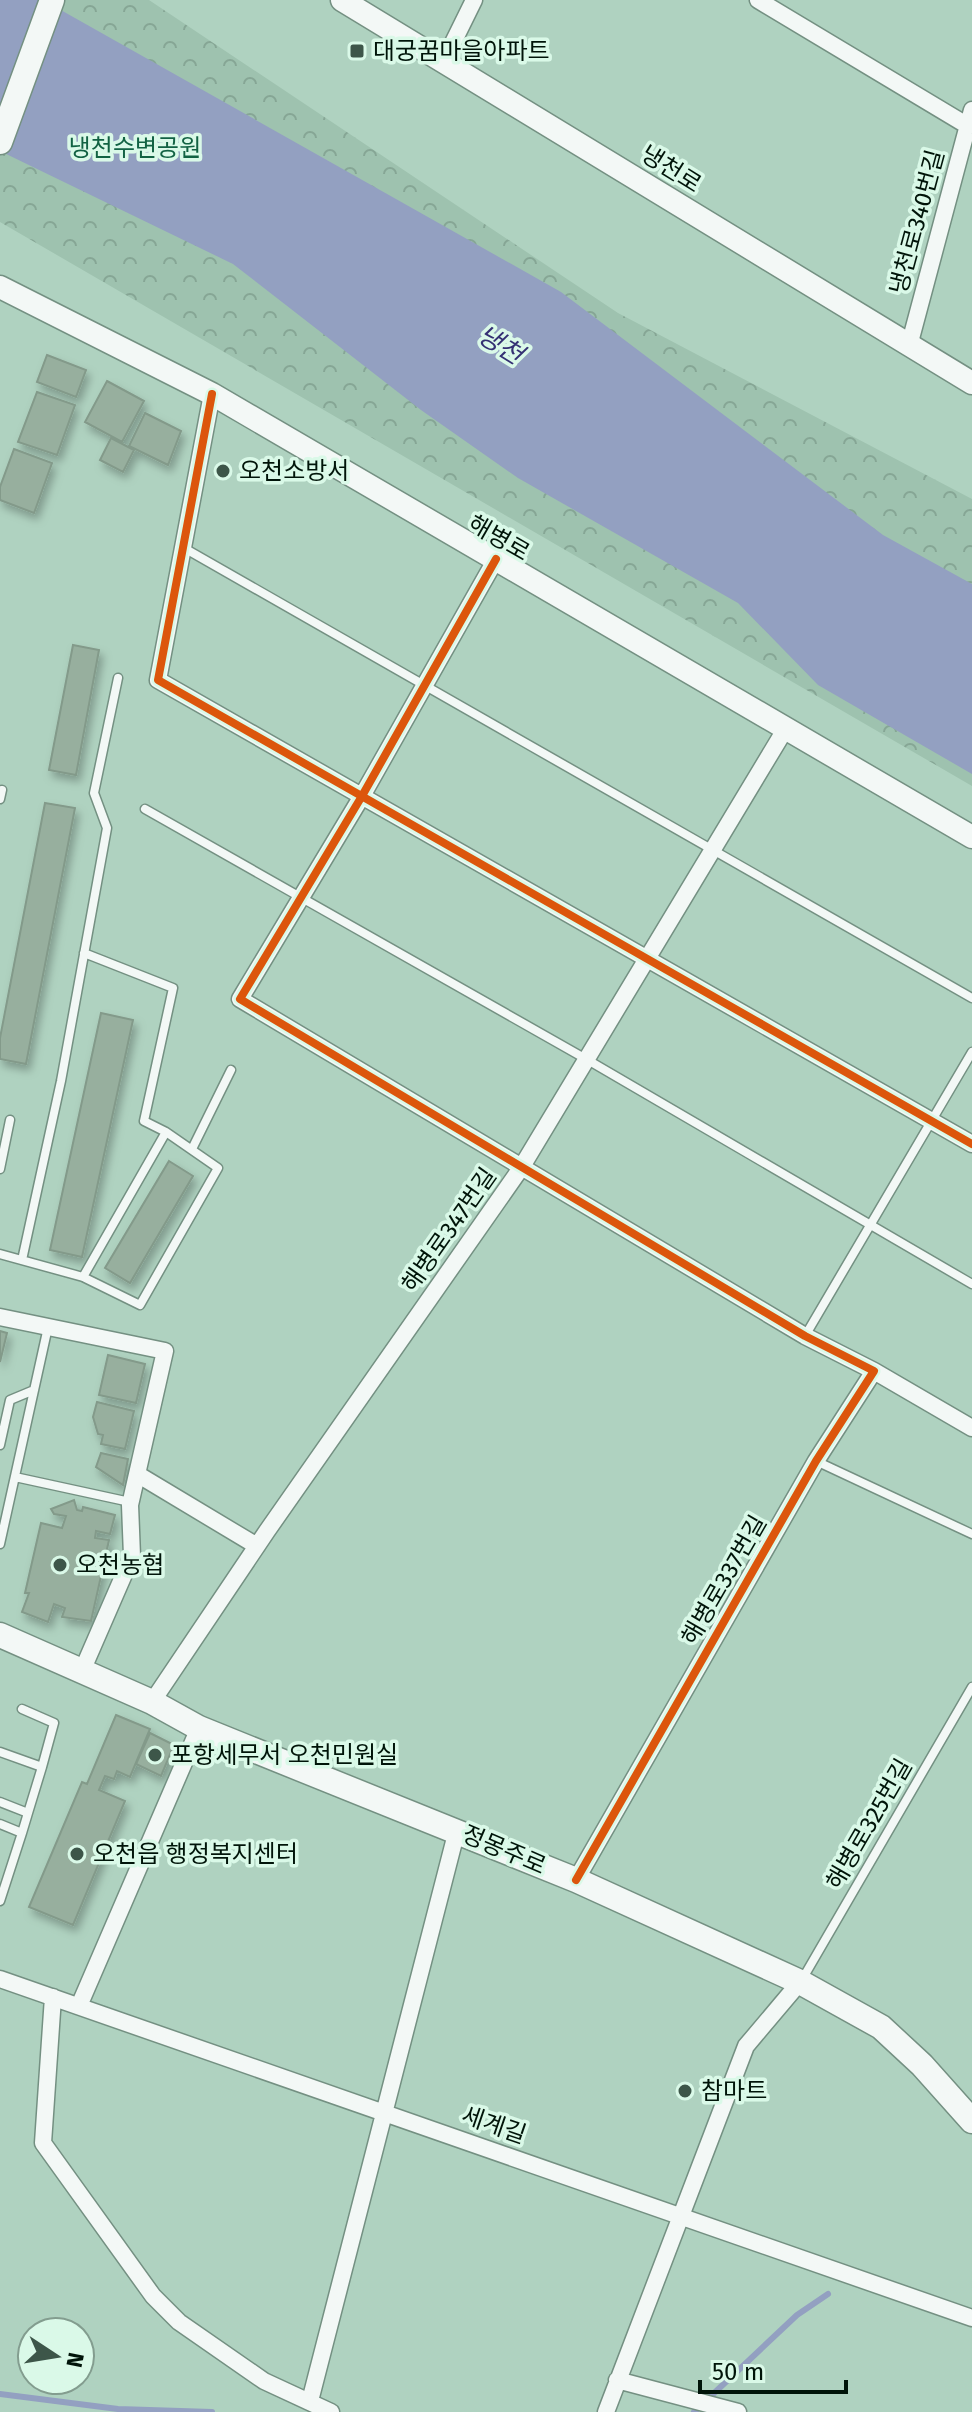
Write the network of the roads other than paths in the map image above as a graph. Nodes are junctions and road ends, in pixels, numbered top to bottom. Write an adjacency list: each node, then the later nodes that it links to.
1 (52, 0): 7 (main road)
2 (342, 0): 5 (main road, 냉천로)
3 (474, 0): 5 (street)
4 (758, 0): 6 (street)
5 (444, 61): 9 (main road, 냉천로)
6 (970, 118): 9 (street, 냉천로340번길)
7 (0, 142)
8 (0, 287): 11 (main road, 해병로)
9 (909, 346): 10 (main road, 냉천로)
10 (972, 383)
11 (212, 394): 12 (street); 13 (main road, 해병로)
12 (183, 548): 15 (lane); 17 (street)
13 (496, 559): 15 (street); 16 (main road, 해병로)
14 (118, 678): 22 (lane)
15 (425, 685): 17 (street); 20 (lane)
16 (786, 728): 19 (main road, 해병로); 20 (street, 해병로347번길)
17 (362, 796): 21 (street); 23 (street)
18 (145, 809): 21 (lane)
19 (972, 837)
20 (713, 849): 23 (street, 해병로347번길); 24 (lane)
21 (302, 898): 26 (lane); 33 (street)
22 (84, 953): 30 (lane); 37 (lane)
23 (647, 958): 26 (street, 해병로347번길); 29 (street)
24 (972, 998)
25 (972, 1052): 29 (lane)
26 (586, 1059): 33 (street, 해병로347번길); 35 (lane)
27 (231, 1070): 32 (lane)
28 (10, 1120): 34 (lane)
29 (932, 1121): 31 (street); 35 (lane)
30 (166, 1132): 32 (lane); 38 (lane)
31 (972, 1144)
32 (192, 1149): 38 (lane)
33 (521, 1168): 42 (street); 53 (street, 해병로347번길)
34 (0, 1169)
35 (872, 1226): 39 (lane); 42 (lane)
36 (0, 1254): 37 (lane)
37 (22, 1260): 38 (lane)
38 (83, 1277)
39 (972, 1284)
40 (0, 1317): 41 (street)
41 (48, 1327): 44 (lane); 48 (street)
42 (805, 1336): 43 (street)
43 (874, 1371): 45 (street); 47 (street, 해병로337번길)
44 (34, 1390): 46 (lane); 49 (lane)
45 (972, 1428)
46 (0, 1445)
47 (816, 1461): 51 (lane); 68 (street, 해병로337번길)
48 (137, 1474): 50 (street); 53 (street)
49 (15, 1477): 50 (lane); 52 (lane)
50 (131, 1502): 55 (street)
51 (972, 1534)
52 (0, 1544)
53 (257, 1546): 57 (street, 해병로347번길)
54 (0, 1635): 55 (main road, 정몽주로)
55 (82, 1671): 57 (main road, 정몽주로)
56 (972, 1687): 71 (lane, 해병로325번길)
57 (152, 1702): 59 (main road, 정몽주로)
58 (22, 1709): 61 (lane)
59 (199, 1728): 65 (main road, 정몽주로); 73 (street)
60 (0, 1752): 61 (lane)
61 (42, 1767): 63 (lane)
62 (0, 1802): 63 (lane)
63 (28, 1813): 66 (lane)
64 (0, 1824): 66 (lane)
65 (457, 1830): 68 (main road, 정몽주로); 74 (street)
66 (22, 1833): 67 (lane)
67 (4, 1875): 69 (lane)
68 (576, 1880): 71 (main road, 정몽주로)
69 (0, 1901)
70 (0, 1979): 72 (street, 세계길)
71 (800, 1982): 75 (main road, 정몽주로); 76 (street)
72 (53, 1997): 73 (street, 세계길); 79 (street)
73 (79, 2006): 74 (street, 세계길)
74 (385, 2113): 76 (street, 세계길); 79 (street)
75 (972, 2121)
76 (681, 2216): 77 (street, 세계길); 78 (street)
77 (972, 2318)
78 (617, 2380): 80 (street); 82 (street)
79 (310, 2401): 81 (street)
80 (732, 2410)
81 (331, 2412)
82 (606, 2412)

